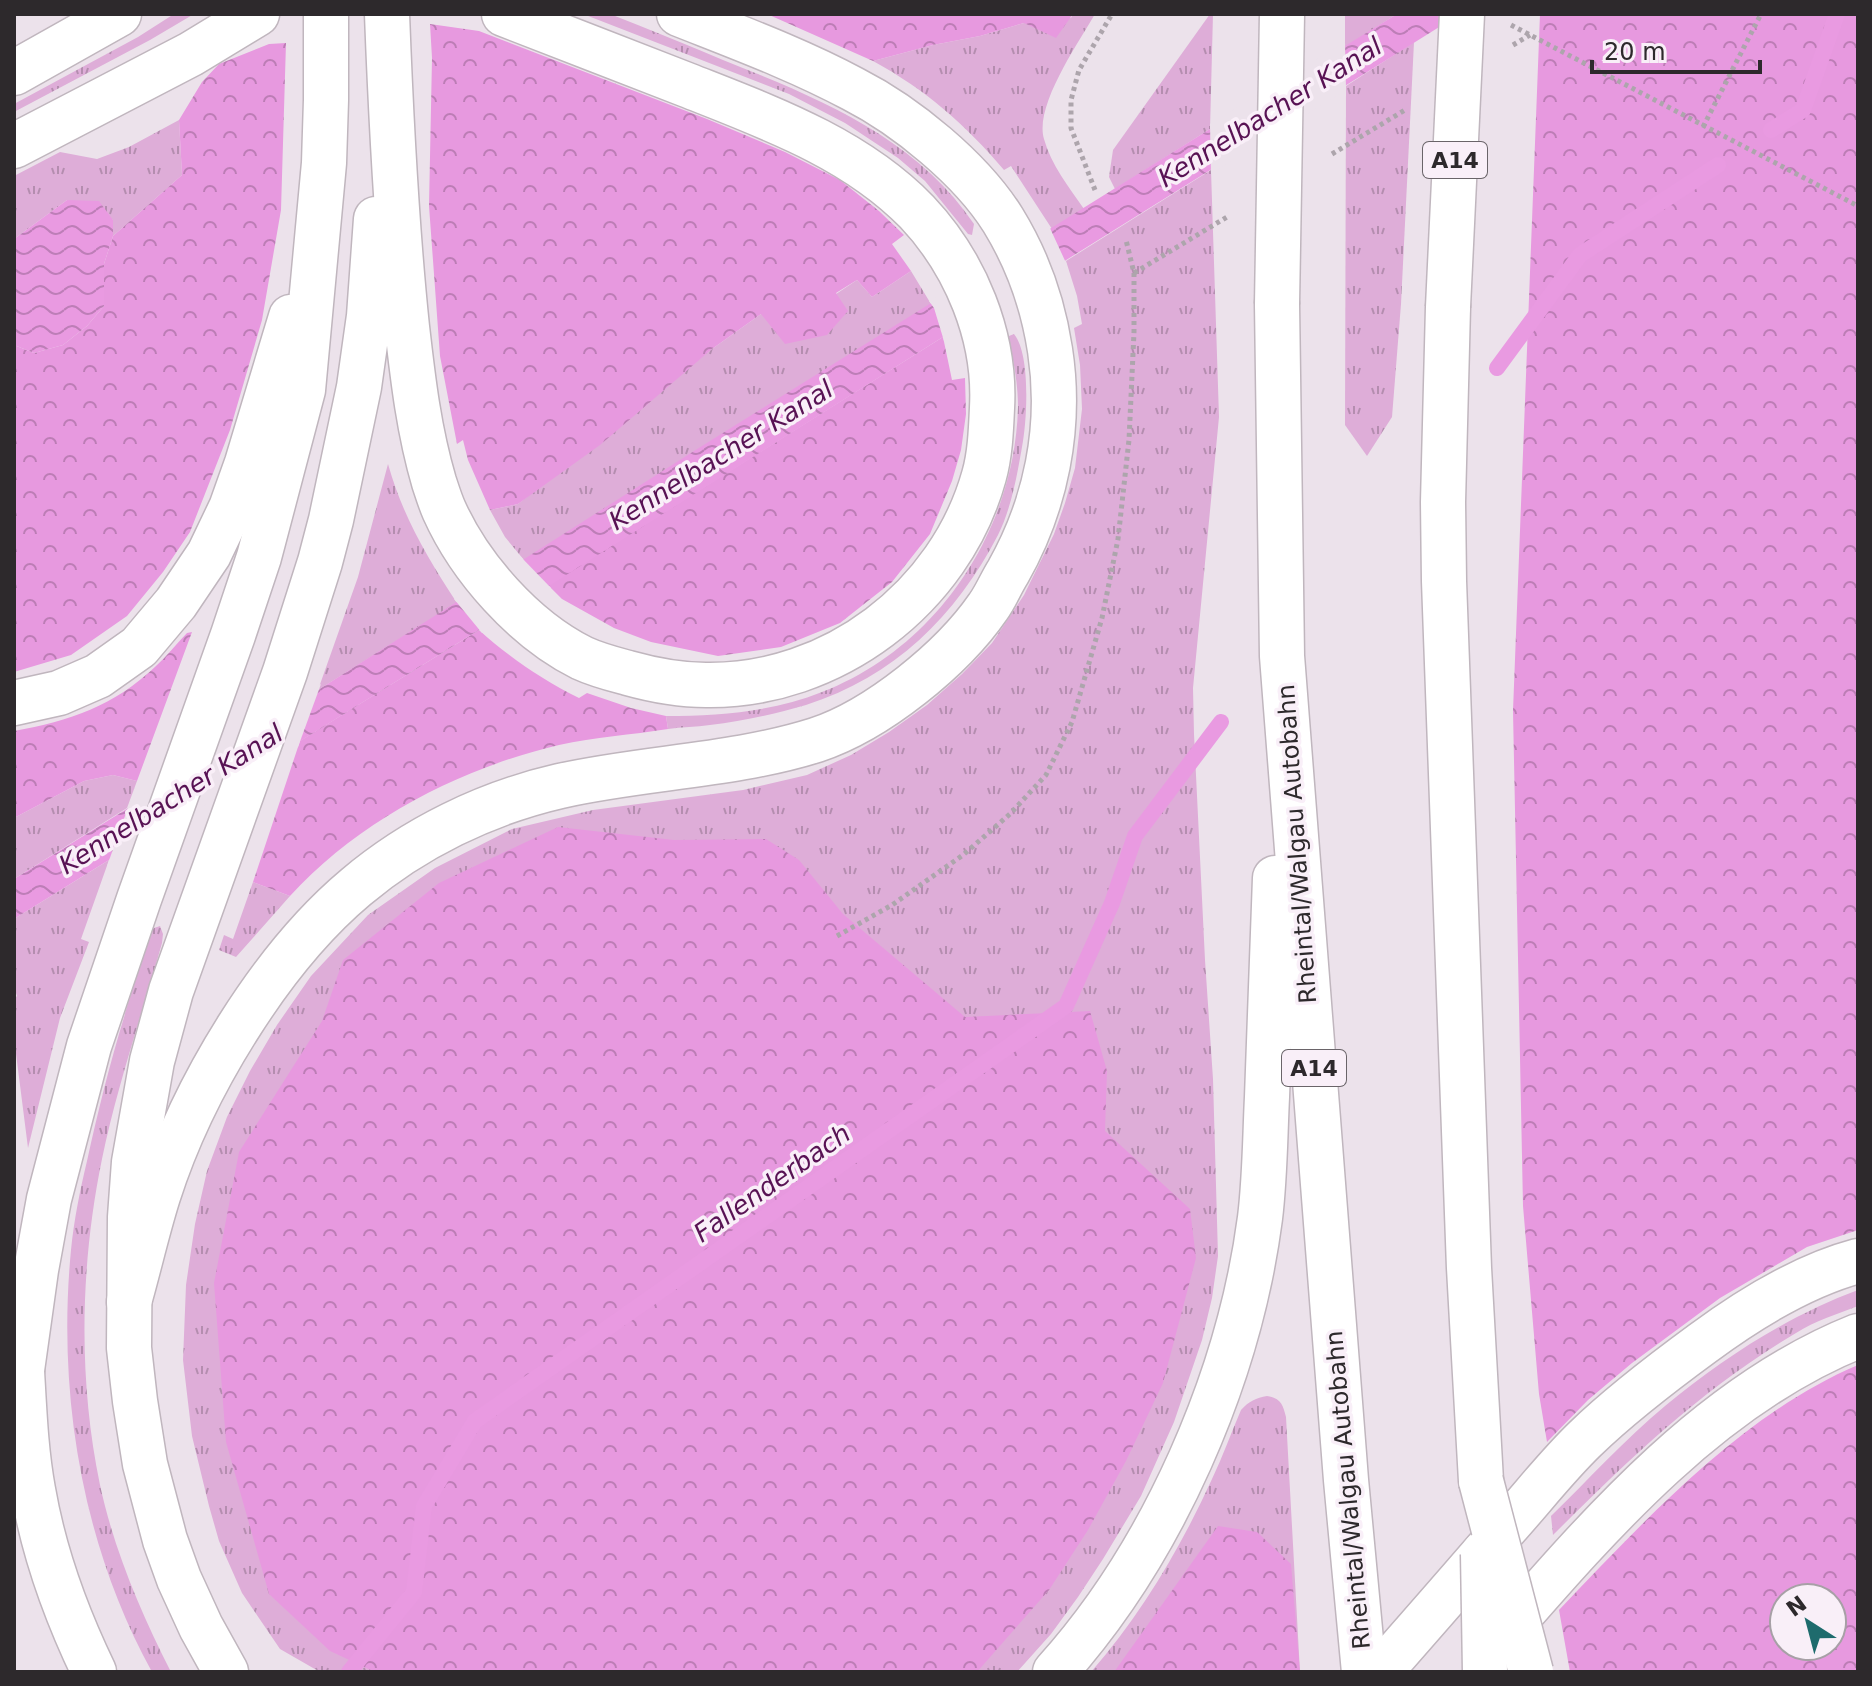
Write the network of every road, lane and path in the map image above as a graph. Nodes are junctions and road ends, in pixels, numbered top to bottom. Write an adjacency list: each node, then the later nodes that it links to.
1 (119, 14): 11 (highway)
2 (257, 14): 14 (highway)
3 (326, 14): 17 (highway)
4 (387, 14): 12 (highway)
5 (504, 14): 12 (highway)
6 (679, 14): 24 (highway)
7 (1112, 14): 15 (path)
8 (1282, 14): 19 (highway, Rheintal/Walgau Autobahn / A14, bridge)
9 (1761, 14): 13 (path)
10 (1482, 18): 13 (path); 27 (highway, A14, bridge)
11 (14, 73)
12 (390, 105): 24 (highway)
13 (1703, 127): 16 (path)
14 (14, 146)
15 (1095, 190)
16 (1858, 206)
17 (319, 227): 20 (highway); 26 (highway)
18 (1126, 240): 21 (path)
19 (1282, 656): 30 (highway); 31 (highway, Rheintal/Walgau Autobahn / A14)
20 (14, 703)
21 (837, 936)
22 (1858, 1261): 32 (highway)
23 (14, 1284): 26 (highway)
24 (129, 1302): 29 (highway)
25 (1858, 1336): 33 (highway)
26 (22, 1370): 28 (highway)
27 (1481, 1481): 34 (highway, A14, bridge); 35 (highway, bridge)
28 (94, 1672)
29 (226, 1672)
30 (1055, 1672)
31 (1364, 1672)
32 (1380, 1672)
33 (1471, 1672)
34 (1485, 1672)
35 (1531, 1672)

